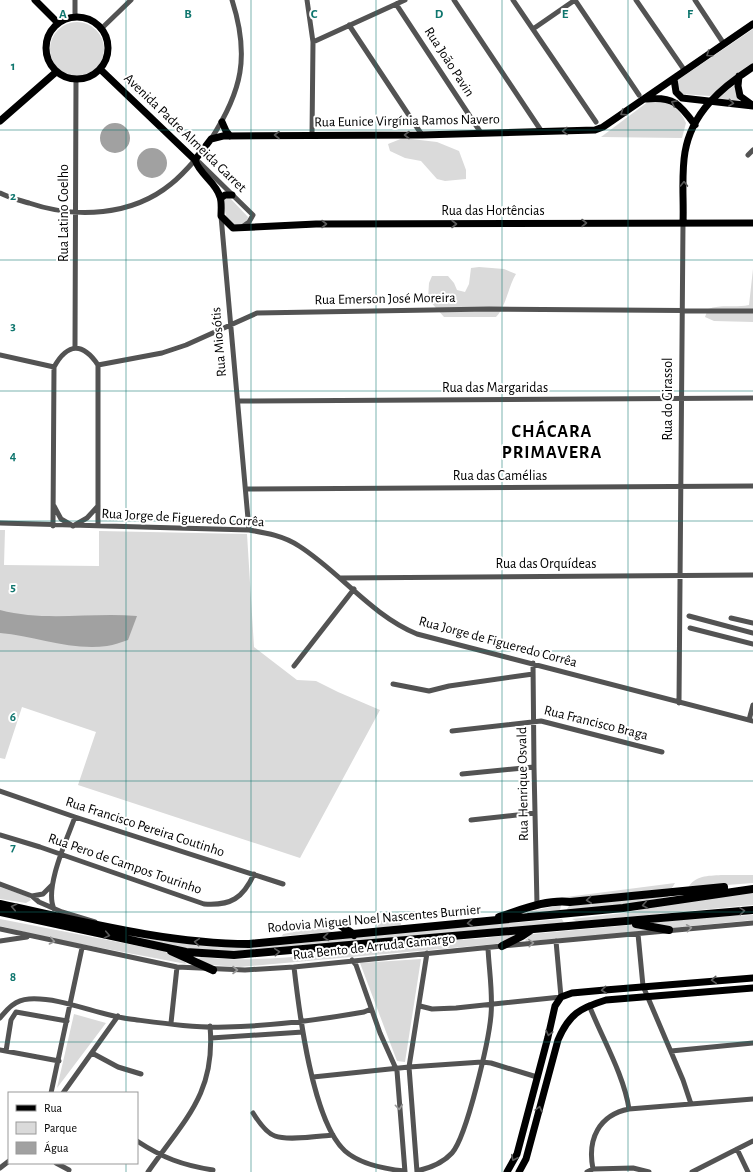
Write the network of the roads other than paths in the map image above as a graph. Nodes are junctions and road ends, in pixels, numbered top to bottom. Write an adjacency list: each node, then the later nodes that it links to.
1 (35, 0): 14 (main road)
2 (75, 0): 13 (street)
3 (131, 0): 18 (street)
4 (232, 0): 32 (street)
5 (307, 0): 19 (street)
6 (405, 0): 12 (street)
7 (454, 0): 35 (street)
8 (513, 0): 17 (street)
9 (575, 0): 17 (street); 28 (street)
10 (636, 0): 23 (street)
11 (695, 0): 20 (street)
12 (396, 4): 16 (street); 36 (street, Rua João Pavin)
13 (75, 17): 14 (main road); 18 (main road)
14 (58, 23): 24 (main road)
15 (753, 24): 20 (main road)
16 (349, 25): 19 (street); 38 (street)
17 (533, 28): 33 (street)
18 (101, 29): 22 (main road)
19 (313, 42): 37 (street)
20 (724, 44): 23 (main road, one-way to 23)
21 (753, 67): 25 (main road, Rua do Girassol)
22 (100, 69): 27 (main road); 43 (main road, Avenida Padre Almeida Garret)
23 (684, 71): 26 (main road)
24 (56, 72): 27 (main road); 31 (main road)
25 (739, 76): 29 (main road, Rua do Girassol); 30 (main road)
26 (674, 79): 28 (main road); 29 (main road)
27 (76, 80): 47 (street, Rua Latino Coelho)
28 (641, 97): 34 (main road, one-way to 28); 35 (main road, Rua Eunice Virgínia Ramos Navero, one-way to 35)
29 (710, 101): 30 (main road, one-way to 30); 34 (main road, Rua do Girassol)
30 (753, 105)
31 (0, 121)
32 (222, 122): 39 (main road); 40 (street)
33 (596, 122)
34 (695, 125): 49 (main road, Rua do Girassol, one-way to 34)
35 (542, 132): 36 (main road, Rua Eunice Virgínia Ramos Navero)
36 (481, 133): 38 (main road, Rua Eunice Virgínia Ramos Navero)
37 (312, 135): 38 (main road, Rua Eunice Virgínia Ramos Navero, one-way to 37); 39 (main road, Rua Eunice Virgínia Ramos Navero, one-way to 39)
38 (422, 135)
39 (230, 136): 40 (main road, Rua Eunice Virgínia Ramos Navero)
40 (211, 139): 43 (main road)
41 (753, 150): 42 (street)
42 (748, 155)
43 (195, 160): 45 (street, Avenida Padre Almeida Garret); 46 (main road); 47 (street)
44 (0, 193): 47 (street)
45 (232, 195): 46 (main road); 51 (street, Avenida Padre Almeida Garret)
46 (221, 198): 48 (main road, Rua Miosótis)
47 (76, 213): 57 (street, Rua Latino Coelho)
48 (221, 216): 52 (main road); 53 (street, Rua Miosótis)
49 (683, 223): 50 (main road, Rua das Hortências); 51 (main road, Rua das Hortências, one-way to 49); 54 (street, Rua do Girassol)
50 (753, 223)
51 (242, 227): 52 (main road, Rua das Hortências)
52 (232, 228): 53 (street)
53 (223, 235): 56 (street, Rua Miosótis)
54 (682, 311): 55 (street, Rua Emerson José Moreira); 56 (street, Rua Emerson José Moreira); 62 (street, Rua do Girassol)
55 (753, 312)
56 (231, 326): 59 (street, Rua Emerson José Moreira); 63 (street, Rua Miosótis)
57 (75, 347): 59 (street); 60 (street)
58 (0, 355): 60 (street)
59 (98, 365): 68 (street)
60 (54, 366): 67 (street)
61 (753, 398): 62 (street, Rua das Margaridas)
62 (681, 399): 63 (street, Rua das Margaridas); 65 (street, Rua do Girassol)
63 (238, 401): 66 (street, Rua Miosótis)
64 (753, 486): 65 (street, Rua das Camélias)
65 (681, 487): 66 (street, Rua das Camélias); 75 (street, Rua do Girassol)
66 (247, 489): 73 (street, Rua Miosótis)
67 (54, 506): 71 (street); 72 (street)
68 (98, 506): 70 (street); 72 (street)
69 (0, 523): 71 (street, Rua Jorge de Figueredo Corrêa)
70 (98, 525): 72 (street, Rua Jorge de Figueredo Corrêa); 73 (street, Rua Jorge de Figueredo Corrêa)
71 (52, 526): 72 (street, Rua Jorge de Figueredo Corrêa)
72 (73, 526)
73 (249, 530): 76 (street, Rua Jorge de Figueredo Corrêa)
74 (753, 575): 75 (street, Rua das Orquídeas)
75 (680, 576): 76 (street, Rua das Orquídeas); 88 (street, Rua do Girassol)
76 (340, 578): 77 (street, Rua Jorge de Figueredo Corrêa)
77 (354, 589): 84 (street, Rua Jorge de Figueredo Corrêa); 85 (street)
78 (689, 616): 82 (street)
79 (731, 618): 80 (street)
80 (753, 623)
81 (690, 628): 83 (street)
82 (753, 633)
83 (753, 644)
84 (533, 663): 86 (street, Rua Henrique Osvald); 88 (street, Rua Jorge de Figueredo Corrêa)
85 (294, 666)
86 (533, 674): 87 (street); 90 (street, Rua Henrique Osvald)
87 (393, 684)
88 (679, 703): 91 (street, Rua Jorge de Figueredo Corrêa)
89 (753, 705): 91 (street)
90 (533, 721): 92 (street, Rua Francisco Braga); 93 (street, Rua Francisco Braga); 94 (street, Rua Henrique Osvald)
91 (751, 721)
92 (452, 731)
93 (662, 752)
94 (534, 768): 95 (street); 97 (street, Rua Henrique Osvald)
95 (462, 774)
96 (0, 791): 98 (street, Rua Francisco Pereira Coutinho)
97 (535, 813): 99 (street); 111 (street, Rua Henrique Osvald)
98 (75, 817): 101 (street); 102 (street, Rua Francisco Pereira Coutinho)
99 (471, 820)
100 (0, 835): 101 (street, Rua Pero de Campos Tourinho)
101 (62, 855): 102 (street, Rua Pero de Campos Tourinho); 104 (street)
102 (254, 874): 105 (street, Rua Francisco Pereira Coutinho)
103 (0, 884): 108 (street)
104 (53, 884): 108 (street); 112 (street)
105 (283, 884)
106 (753, 885): 109 (highway, one-way to 109)
107 (753, 889): 115 (highway, Rodovia Miguel Noel Nascentes Burnier, one-way to 115)
108 (32, 896): 112 (street)
109 (570, 902): 111 (highway); 115 (highway)
110 (0, 904): 120 (highway, Rodovia Miguel Noel Nascentes Burnier, one-way to 110)
111 (537, 905): 116 (highway)
112 (54, 909): 120 (street)
113 (753, 910): 117 (highway, Rodovia Miguel Noel Nascentes Burnier, one-way to 113)
114 (0, 912): 130 (highway, Rodovia Miguel Noel Nascentes Burnier, one-way to 130)
115 (564, 914): 116 (highway, Rodovia Miguel Noel Nascentes Burnier); 121 (highway)
116 (486, 921): 126 (highway, Rodovia Miguel Noel Nascentes Burnier, one-way to 126)
117 (627, 922): 121 (highway, Rodovia Miguel Noel Nascentes Burnier); 124 (highway)
118 (753, 923): 124 (street, Rua Bento de Arruda Camargo, one-way to 118)
119 (338, 924): 126 (highway)
120 (104, 925): 126 (highway, Rodovia Miguel Noel Nascentes Burnier, one-way to 120)
121 (578, 926): 123 (highway, Rodovia Miguel Noel Nascentes Burnier)
122 (0, 929): 127 (street, Rua Bento de Arruda Camargo)
123 (532, 929): 130 (highway, Rodovia Miguel Noel Nascentes Burnier, one-way to 123); 131 (highway)
124 (669, 930): 125 (street, Rua Bento de Arruda Camargo)
125 (638, 934): 129 (street, Rua Bento de Arruda Camargo); 140 (street)
126 (354, 935)
127 (32, 937): 128 (street); 132 (street, Rua Bento de Arruda Camargo, one-way to 132)
128 (0, 941)
129 (556, 941): 131 (street, Rua Bento de Arruda Camargo, one-way to 129); 143 (street)
130 (161, 946): 138 (highway)
131 (502, 946): 133 (street, Rua Bento de Arruda Camargo)
132 (82, 948): 136 (street, Rua Bento de Arruda Camargo); 147 (street)
133 (488, 948): 134 (street, Rua Bento de Arruda Camargo); 146 (street)
134 (427, 954): 135 (street, Rua Bento de Arruda Camargo); 148 (street)
135 (352, 960): 137 (street, Rua Bento de Arruda Camargo); 151 (street)
136 (177, 967): 138 (street, Rua Bento de Arruda Camargo); 159 (street)
137 (294, 967): 138 (street, Rua Bento de Arruda Camargo, one-way to 137); 157 (street)
138 (213, 970)
139 (753, 978): 140 (main road, one-way to 140)
140 (643, 986): 142 (main road, one-way to 142); 144 (street)
141 (753, 988): 144 (main road)
142 (581, 992): 143 (main road); 150 (main road)
143 (561, 997): 145 (street); 152 (main road)
144 (648, 997): 150 (main road); 165 (street)
145 (545, 998): 146 (street); 152 (street)
146 (492, 1004): 148 (street); 168 (street)
147 (70, 1006): 149 (street); 153 (street); 156 (street)
148 (420, 1006): 169 (street)
149 (8, 1007): 154 (street); 155 (street)
150 (585, 1007): 158 (main road); 178 (street)
151 (372, 1009): 157 (street); 170 (street)
152 (554, 1010): 158 (main road); 173 (main road, one-way to 173)
153 (118, 1016): 159 (street); 166 (street)
154 (0, 1018)
155 (11, 1020): 156 (street); 164 (street)
156 (67, 1021): 167 (street)
157 (301, 1022): 160 (street); 161 (street)
158 (566, 1023): 195 (main road, one-way to 158)
159 (171, 1024): 160 (street)
160 (210, 1026): 162 (street)
161 (302, 1032): 162 (street); 172 (street)
162 (211, 1038): 184 (street)
163 (753, 1043): 165 (street)
164 (3, 1051): 167 (street)
165 (671, 1051): 177 (street)
166 (92, 1053): 171 (street); 175 (street)
167 (59, 1061): 174 (street)
168 (482, 1062): 169 (street); 173 (street); 191 (street)
169 (409, 1066): 170 (street); 191 (street)
170 (395, 1068): 172 (street); 193 (street, one-way to 193)
171 (141, 1074)
172 (312, 1077): 180 (street)
173 (537, 1077): 194 (main road, one-way to 194)
174 (51, 1092)
175 (64, 1092)
176 (753, 1099): 177 (street)
177 (691, 1104): 178 (street)
178 (629, 1109): 188 (street)
179 (253, 1114): 180 (street)
180 (333, 1135): 193 (street)
181 (753, 1141): 183 (street)
182 (138, 1142): 184 (street)
183 (737, 1149): 198 (street); 199 (street)
184 (159, 1156): 190 (street); 192 (street)
185 (8, 1162): 187 (street)
186 (58, 1164): 189 (street)
187 (0, 1168)
188 (593, 1169): 196 (street); 197 (street)
189 (69, 1170)
190 (213, 1170)
191 (417, 1171)
192 (148, 1172)
193 (405, 1172)
194 (507, 1172)
195 (519, 1172)
196 (587, 1172)
197 (649, 1172)
198 (692, 1172)
199 (748, 1172)

